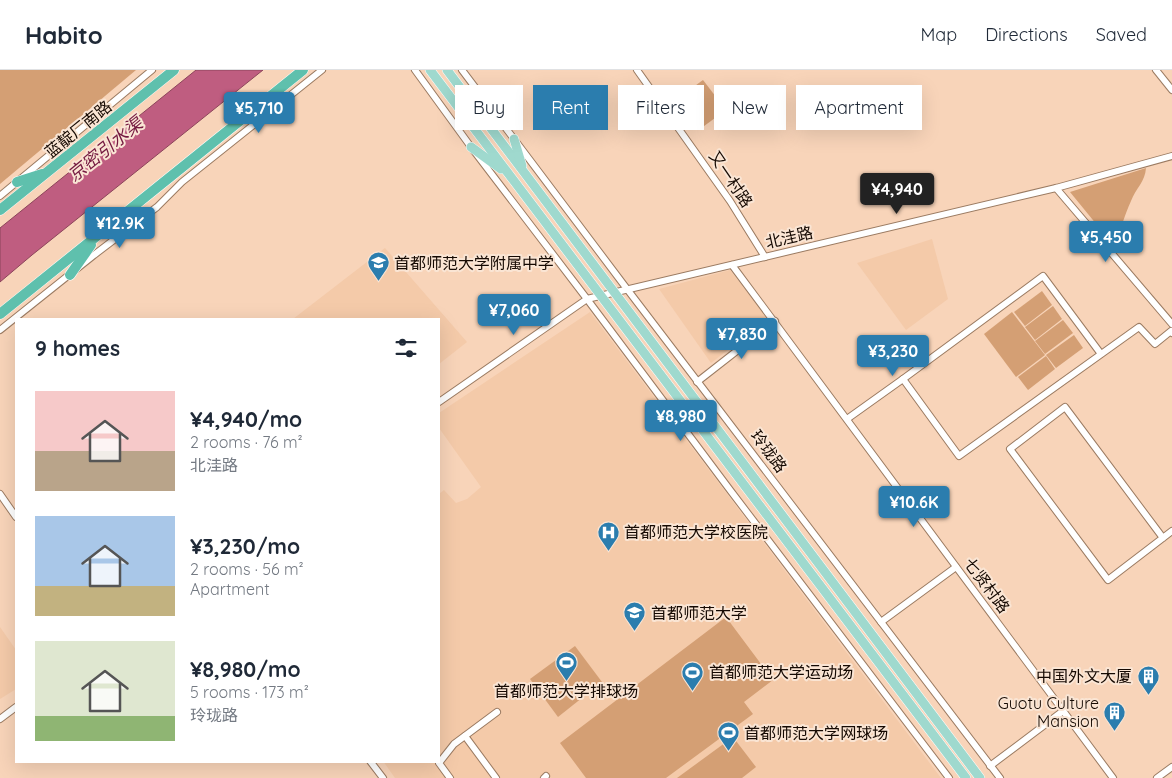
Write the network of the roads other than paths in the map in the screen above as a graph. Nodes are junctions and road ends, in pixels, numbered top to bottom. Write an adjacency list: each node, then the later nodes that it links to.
1 (152, 70): 18 (street, 蓝靛厂南路)
2 (303, 70): 22 (highway)
3 (322, 70): 25 (street)
4 (415, 70): 13 (street)
5 (430, 70): 17 (main road)
6 (447, 70): 16 (main road, 玲珑路)
7 (462, 70): 12 (street, 玲珑路)
8 (638, 70): 23 (street, 又一村路)
9 (1156, 70): 11 (street)
10 (170, 72): 15 (highway, 蓝靛厂南路)
11 (1172, 90)
12 (514, 140): 16 (main road); 26 (street, 玲珑路)
13 (471, 147): 17 (main road); 29 (street)
14 (1172, 156): 19 (street, 北洼路)
15 (48, 172): 18 (highway); 21 (highway, 蓝靛厂南路)
16 (524, 173): 27 (main road, 玲珑路)
17 (509, 175): 28 (main road)
18 (17, 182): 20 (street, 蓝靛厂南路)
19 (1056, 188): 23 (street, 北洼路); 34 (street)
20 (0, 196)
21 (0, 210)
22 (98, 235): 25 (highway); 30 (highway)
23 (765, 257): 24 (street, 北洼路)
24 (732, 265): 26 (street, 北洼路); 33 (street, 七贤村路)
25 (70, 275): 32 (street)
26 (627, 289): 27 (street, 北洼路); 39 (street, 玲珑路)
27 (614, 292): 28 (street, 北洼路); 63 (main road, 玲珑路)
28 (601, 295): 29 (street, 北洼路); 62 (main road)
29 (587, 298): 40 (street, 北洼路); 61 (street)
30 (0, 314)
31 (15, 318): 35 (street)
32 (15, 318)
33 (775, 321): 39 (street); 41 (street, 七贤村路)
34 (1172, 324)
35 (0, 330)
36 (1172, 333): 37 (street)
37 (1101, 354): 38 (street); 38 (street)
38 (903, 379): 41 (street)
39 (697, 382): 47 (street, 玲珑路)
40 (440, 401)
41 (847, 419): 46 (street, 七贤村路)
42 (0, 494): 43 (street)
43 (15, 516)
44 (1172, 531): 45 (street)
45 (1163, 538): 45 (street)
46 (956, 567): 47 (street); 49 (street, 七贤村路)
47 (881, 622): 56 (street, 玲珑路)
48 (15, 708): 51 (street)
49 (1063, 711): 56 (street); 65 (street, 七贤村路)
50 (497, 712): 52 (street)
51 (0, 719)
52 (465, 736): 53 (street); 60 (street)
53 (440, 762)
54 (372, 763): 58 (street)
55 (439, 763): 59 (street)
56 (990, 766): 64 (street, 玲珑路)
57 (1172, 767): 66 (street)
58 (383, 778)
59 (450, 778)
60 (496, 778)
61 (949, 778)
62 (966, 778)
63 (980, 778)
64 (1000, 778)
65 (1113, 778)
66 (1157, 778)

